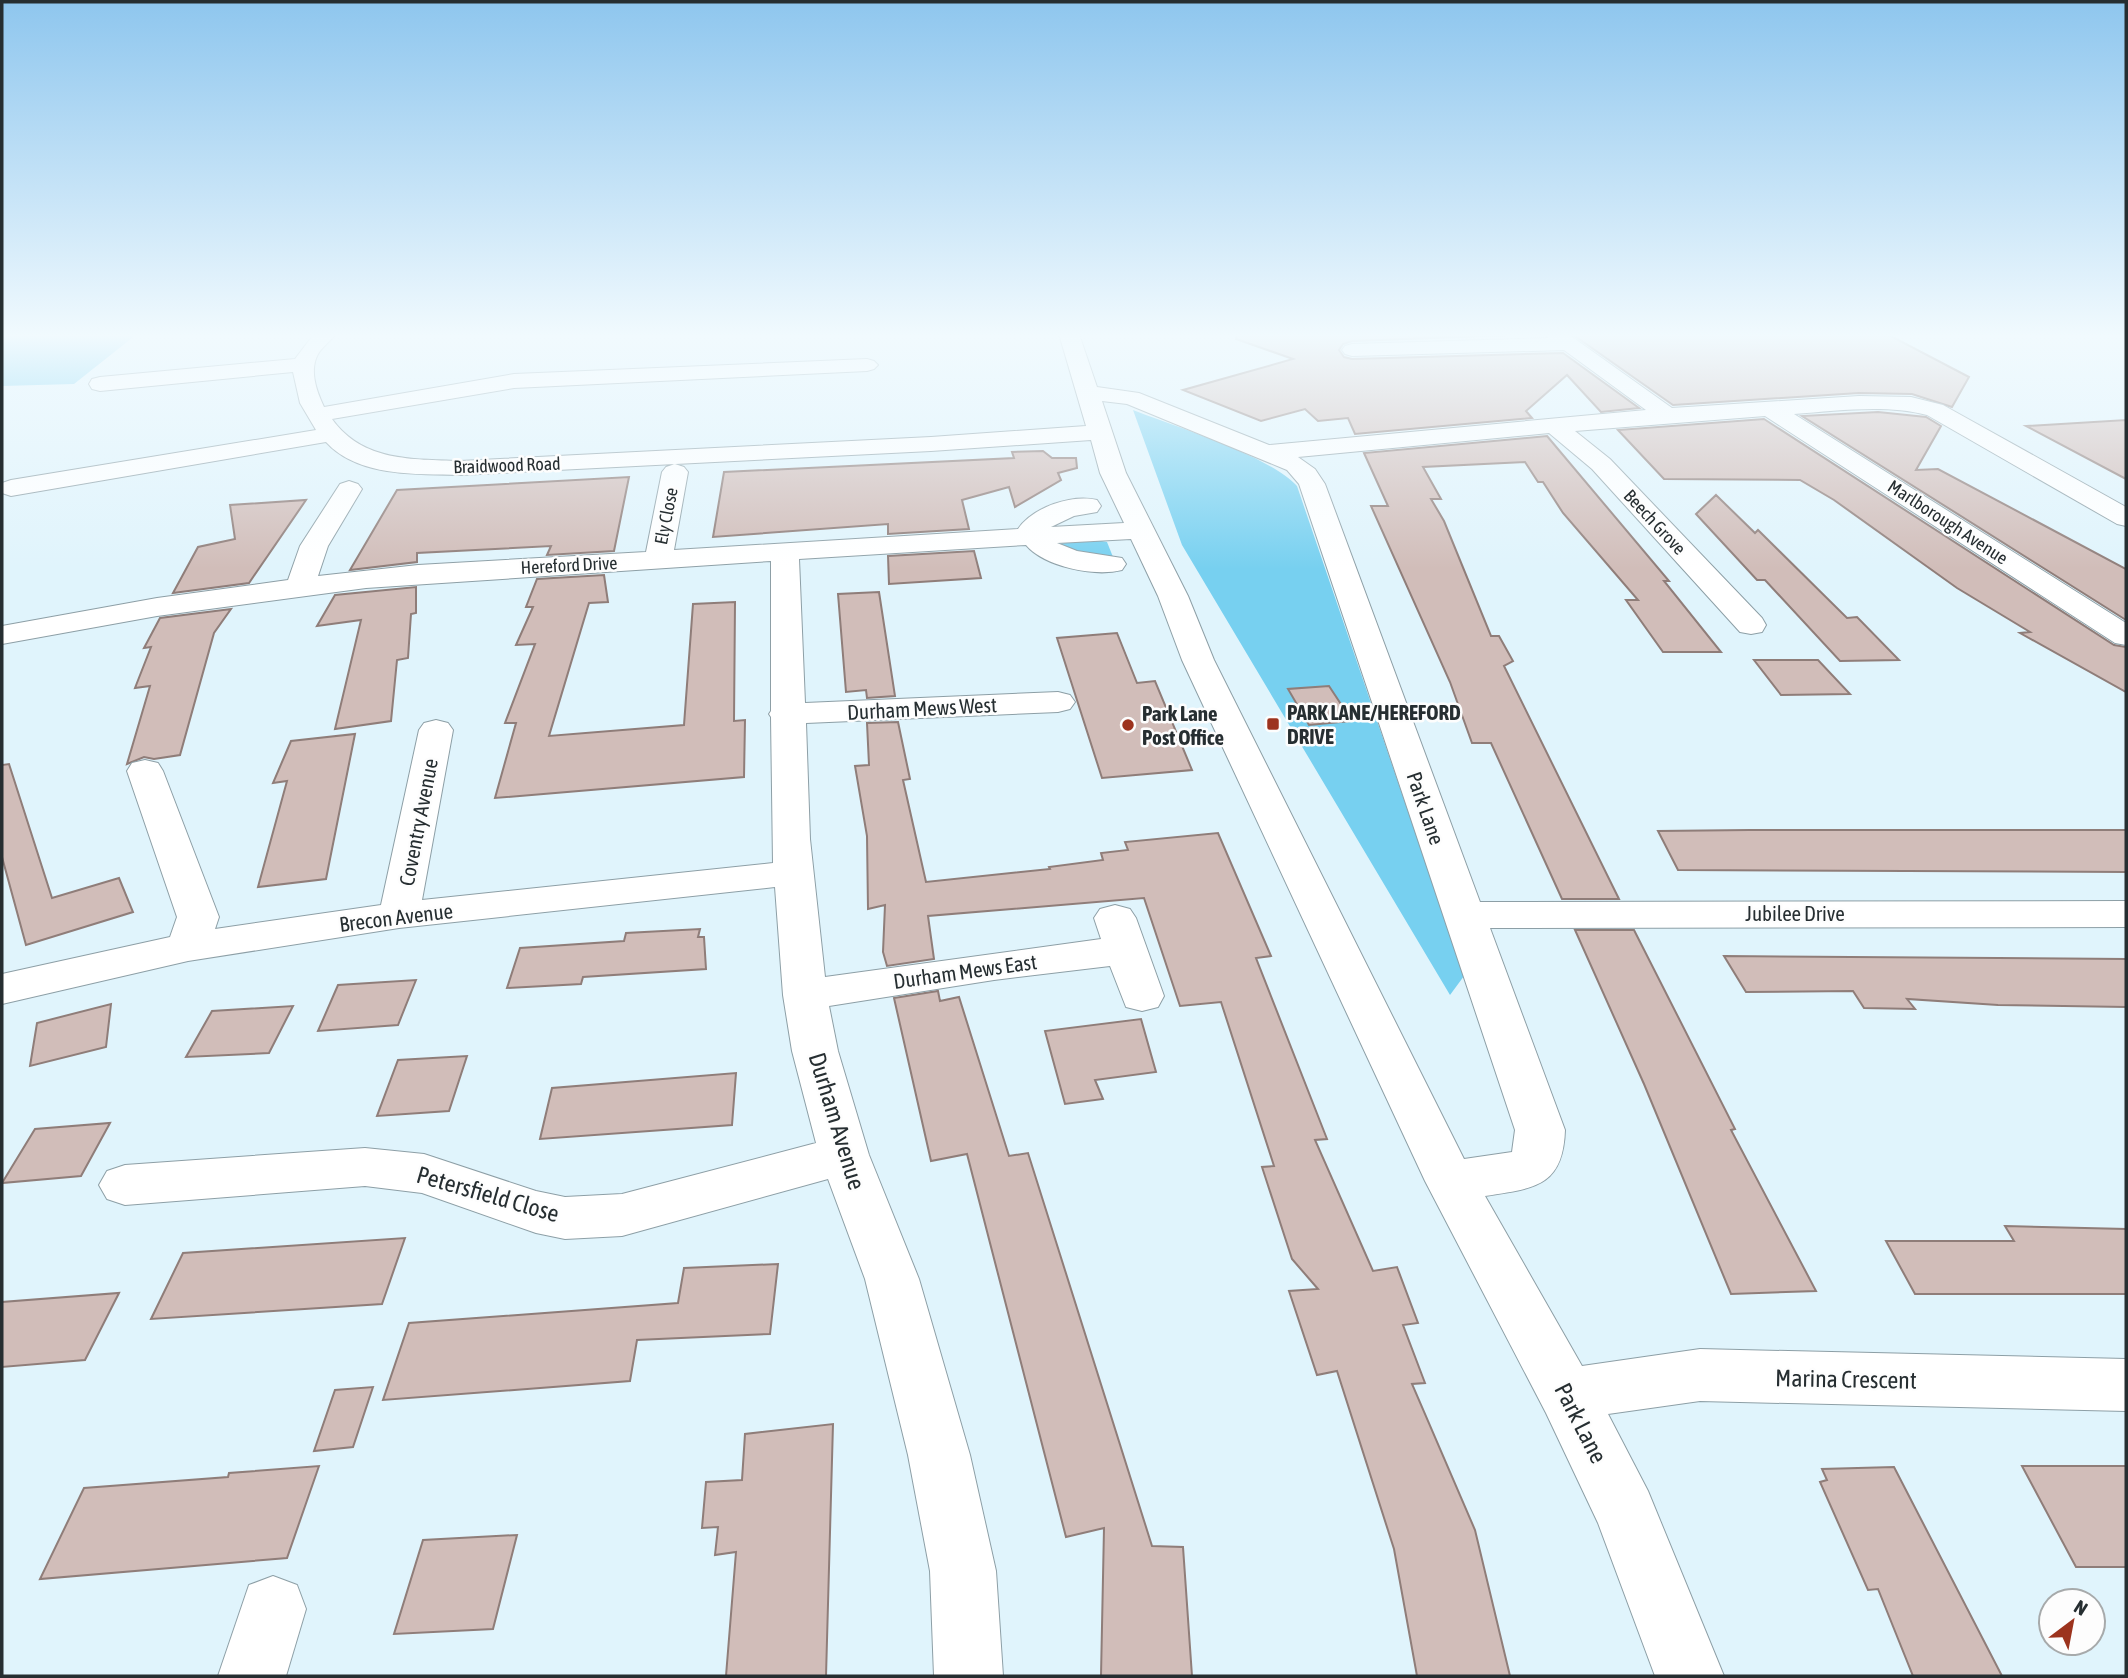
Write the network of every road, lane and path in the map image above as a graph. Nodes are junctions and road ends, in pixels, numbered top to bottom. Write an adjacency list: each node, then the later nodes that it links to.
1 (318, 412): 10 (street)
2 (368, 412): 10 (street)
3 (1094, 412): 12 (street, Park Lane)
4 (1166, 412): 13 (street, Park Lane)
5 (1663, 412): 9 (street)
6 (1706, 412): 9 (street)
7 (1776, 412): 26 (street, Marlborough Avenue)
8 (1939, 412): 18 (street)
9 (1667, 415): 11 (street)
10 (324, 424): 12 (street, Braidwood Road); 15 (street)
11 (1553, 425): 13 (street); 24 (street, Beech Grove)
12 (1101, 432): 20 (street, Park Lane)
13 (1266, 453): 34 (street, Park Lane)
14 (675, 472): 22 (street, Ely Close)
15 (11, 488)
16 (349, 489): 23 (street)
17 (1088, 506): 19 (street)
18 (2126, 518)
19 (1032, 537): 20 (street, Hereford Drive); 20 (street); 21 (street, Hereford Drive)
20 (1127, 547): 40 (street, Park Lane)
21 (785, 552): 22 (street, Hereford Drive); 28 (street, Durham Avenue)
22 (658, 560): 23 (street, Hereford Drive)
23 (299, 586): 25 (street, Hereford Drive)
24 (1751, 625)
25 (2, 635)
26 (2126, 636)
27 (1058, 700): 28 (street, Durham Mews West)
28 (786, 714): 31 (street, Durham Avenue)
29 (436, 730): 33 (street, Coventry Avenue)
30 (145, 771): 35 (street)
31 (794, 873): 33 (street, Brecon Avenue); 37 (street, Durham Avenue)
32 (2126, 914): 34 (street, Jubilee Drive)
33 (399, 915): 35 (street, Brecon Avenue)
34 (1463, 915): 40 (street, Park Lane)
35 (188, 947): 36 (street, Brecon Avenue)
36 (2, 989)
37 (804, 995): 38 (street, Durham Mews East); 39 (street, Durham Avenue)
38 (1142, 996)
39 (844, 1155): 41 (street, Petersfield Close); 46 (street, Durham Avenue)
40 (1450, 1181): 43 (street, Park Lane)
41 (125, 1185)
42 (2126, 1385): 43 (street, Marina Crescent)
43 (1567, 1394): 47 (street, Park Lane)
44 (273, 1609): 45 (street)
45 (253, 1676)
46 (969, 1676)
47 (1689, 1676)

